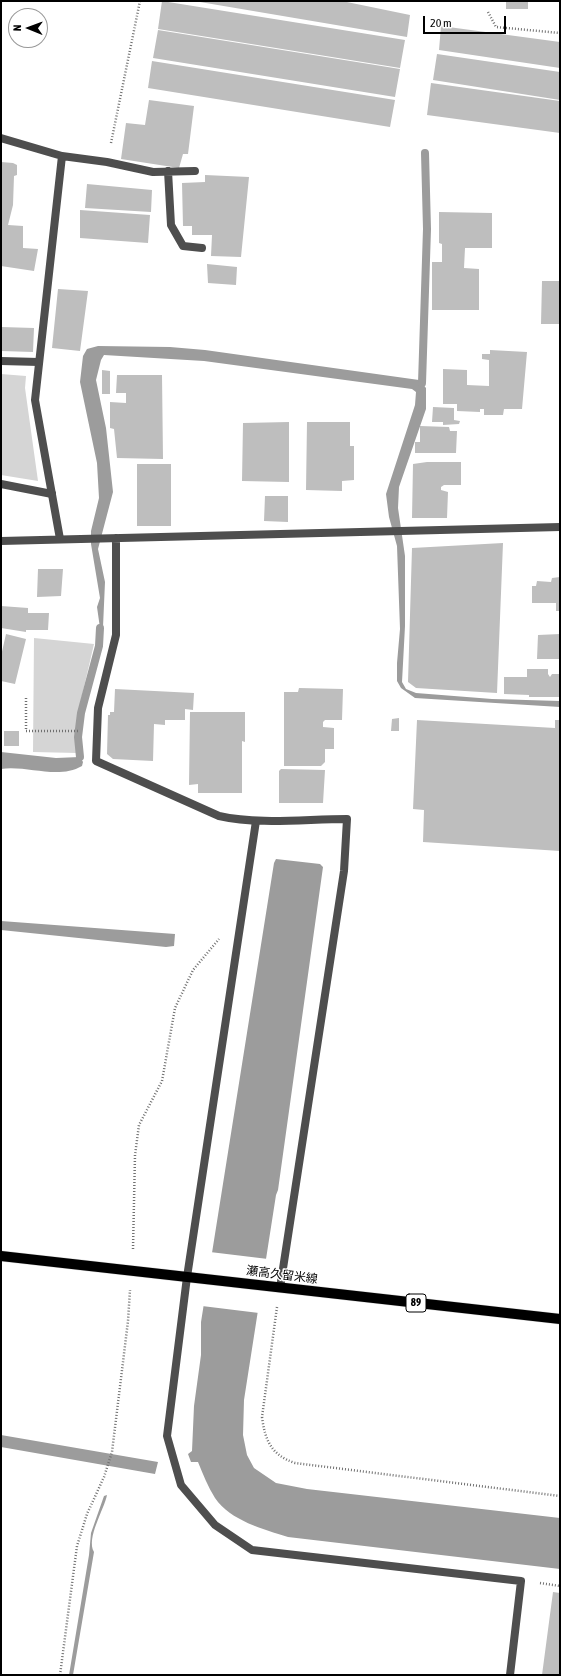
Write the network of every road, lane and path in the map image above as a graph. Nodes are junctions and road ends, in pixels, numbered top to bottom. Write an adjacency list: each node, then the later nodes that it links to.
1 (140, 1): 6 (path)
2 (488, 12): 3 (path)
3 (560, 33)
4 (1, 138): 5 (street)
5 (62, 156): 6 (street); 11 (street)
6 (107, 162): 7 (street)
7 (168, 171): 8 (street); 9 (street)
8 (195, 171)
9 (202, 248)
10 (1, 361): 11 (street)
11 (39, 362): 13 (street)
12 (1, 484): 13 (street)
13 (52, 494): 16 (street)
14 (560, 527): 15 (street)
15 (116, 538): 16 (street); 19 (street)
16 (60, 539): 17 (street)
17 (1, 541)
18 (26, 698): 19 (path)
19 (97, 730): 20 (street)
20 (256, 820): 21 (street); 25 (street)
21 (241, 918): 22 (path); 24 (street)
22 (133, 1249)
23 (1, 1256): 24 (main road, 瀬高久留米線 / 89)
24 (187, 1277): 25 (main road, 瀬高久留米線 / 89); 30 (street)
25 (276, 1288): 27 (main road, 瀬高久留米線 / 89); 28 (path)
26 (130, 1289): 29 (path)
27 (560, 1319)
28 (560, 1496)
29 (60, 1675)
30 (510, 1675)

